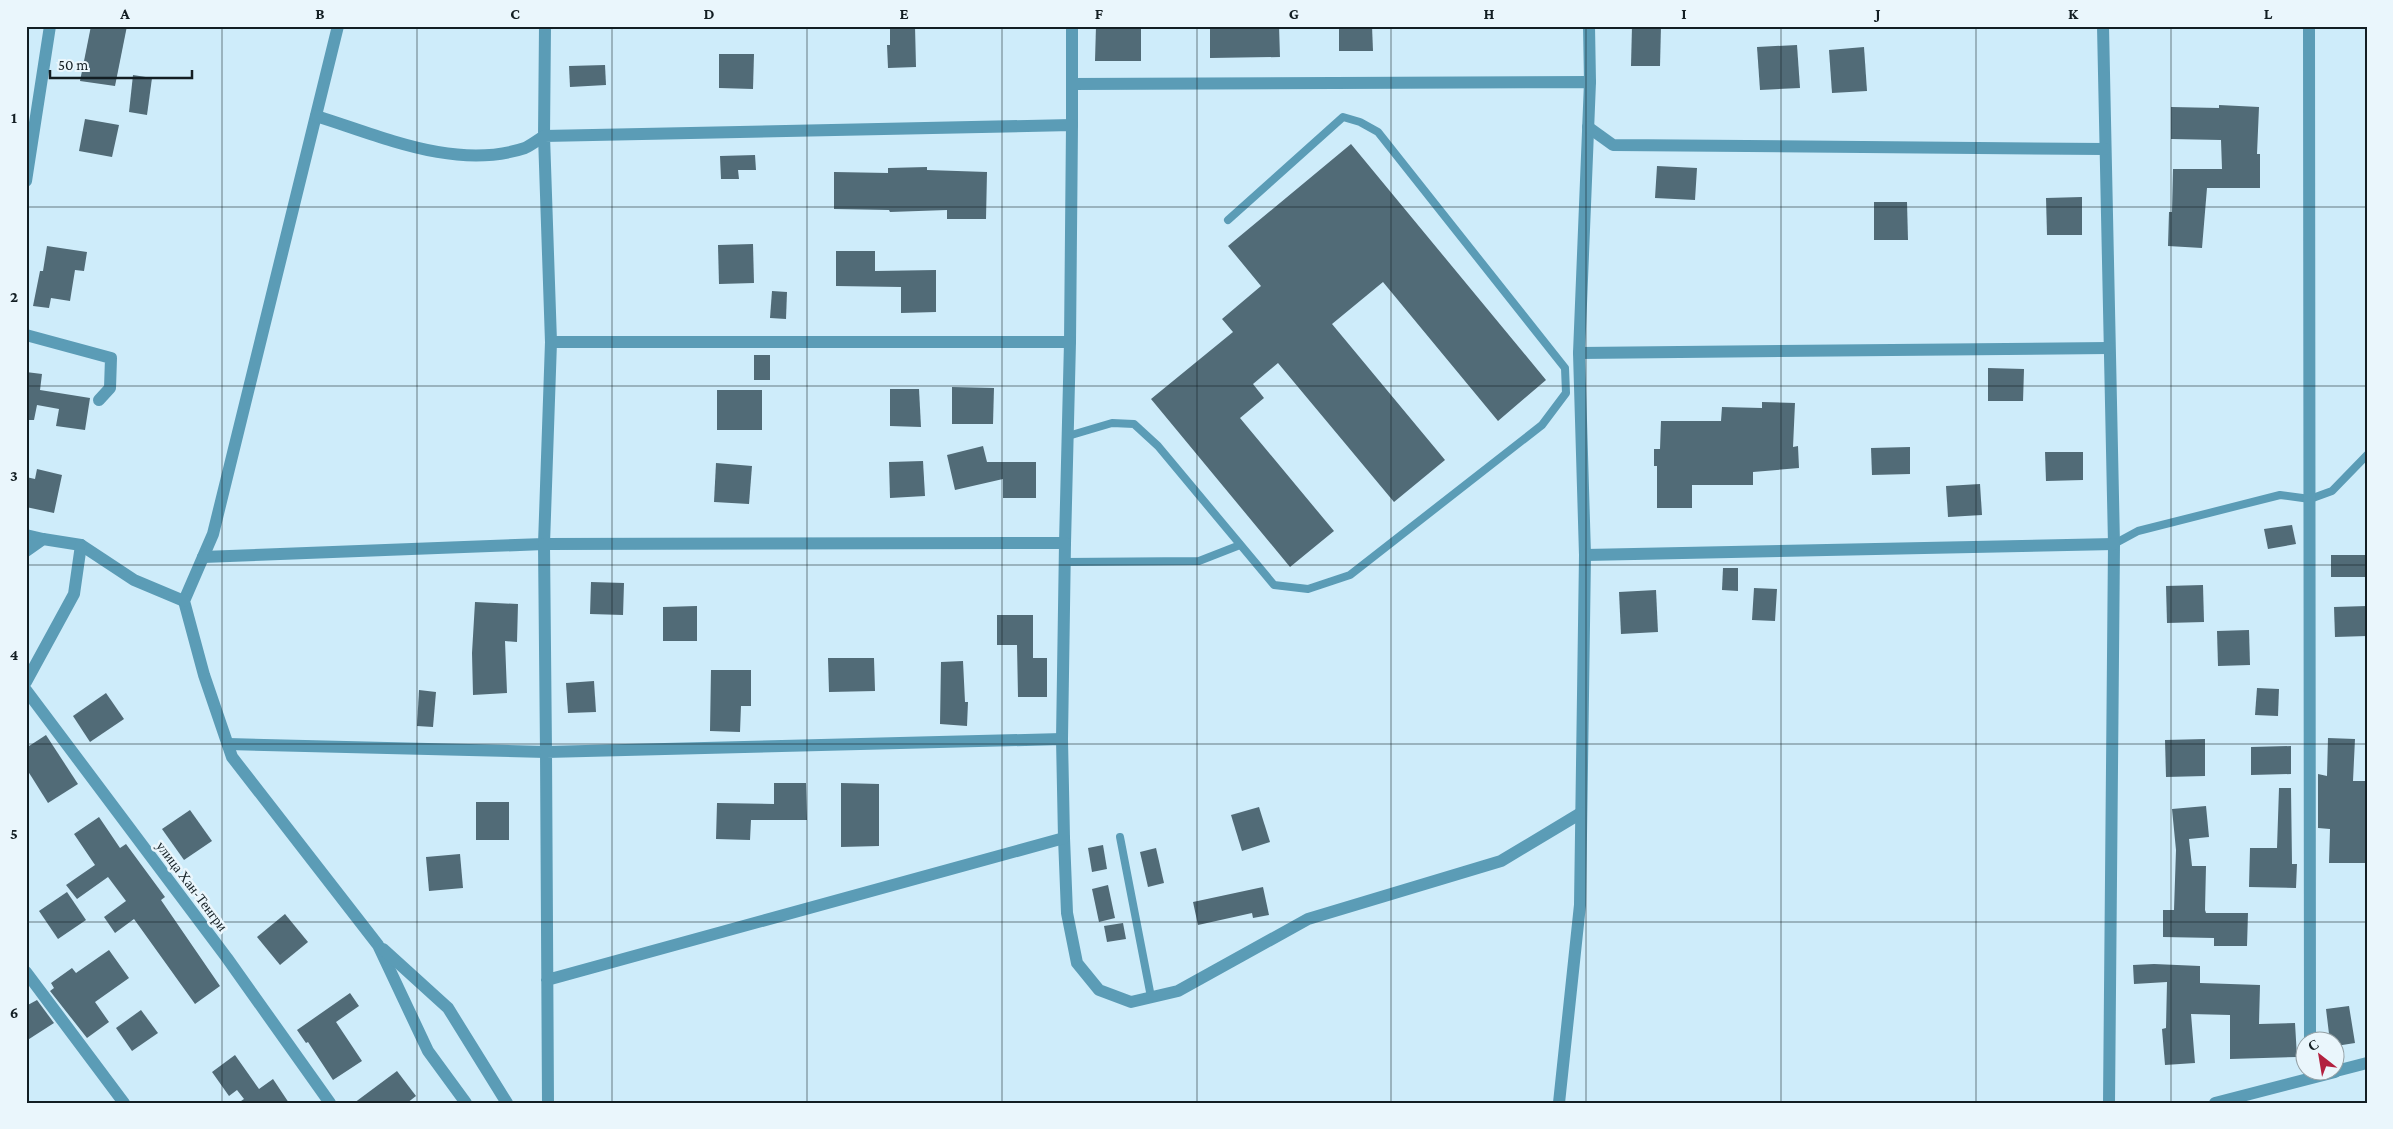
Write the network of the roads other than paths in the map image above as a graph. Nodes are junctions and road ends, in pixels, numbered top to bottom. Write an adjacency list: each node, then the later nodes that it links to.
1 (50, 26): 15 (street)
2 (338, 26): 10 (street)
3 (545, 26): 13 (street)
4 (1072, 26): 9 (street)
5 (1589, 26): 8 (street)
6 (2103, 26): 14 (street)
7 (2309, 26): 25 (street)
8 (1590, 82): 9 (street); 12 (street)
9 (1072, 84): 11 (street)
10 (316, 116): 13 (street); 35 (street)
11 (1072, 125): 13 (street); 19 (street)
12 (1588, 128): 14 (street); 21 (street)
13 (544, 136): 18 (street)
14 (2105, 149): 20 (street)
15 (26, 181)
16 (1228, 220): 32 (lane)
17 (26, 335): 22 (street)
18 (551, 342): 19 (street); 29 (street)
19 (1070, 342): 23 (street)
20 (2109, 348): 21 (street); 30 (street)
21 (1579, 353): 34 (street)
22 (99, 400)
23 (1068, 436): 28 (street); 32 (lane)
24 (2367, 455): 25 (lane)
25 (2310, 499): 30 (lane); 50 (street)
26 (26, 535): 27 (street)
27 (43, 539): 31 (street); 33 (street)
28 (1065, 543): 29 (street); 36 (street)
29 (544, 544): 35 (street); 42 (street)
30 (2114, 544): 34 (street); 60 (street)
31 (81, 545): 37 (street); 38 (street)
32 (1240, 545): 36 (lane)
33 (26, 551)
34 (1585, 555): 43 (street)
35 (203, 557): 37 (street)
36 (1064, 562): 40 (street)
37 (184, 601): 41 (street)
38 (26, 682)
39 (26, 690): 55 (street, улица Хан-Тенгри)
40 (1062, 739): 42 (street); 45 (street)
41 (228, 744): 42 (street); 46 (street)
42 (546, 752): 48 (street)
43 (1581, 813): 49 (street); 59 (street)
44 (1120, 837): 49 (lane)
45 (1064, 838): 48 (street); 49 (street)
46 (378, 945): 56 (street); 57 (street)
47 (26, 972): 54 (street)
48 (547, 980): 58 (street)
49 (1151, 997)
50 (2310, 1032)
51 (2367, 1063): 52 (street)
52 (2346, 1068)
53 (2296, 1079): 61 (street)
54 (124, 1103)
55 (330, 1103)
56 (466, 1103)
57 (507, 1103)
58 (548, 1103)
59 (1559, 1103)
60 (2109, 1103)
61 (2216, 1103)

